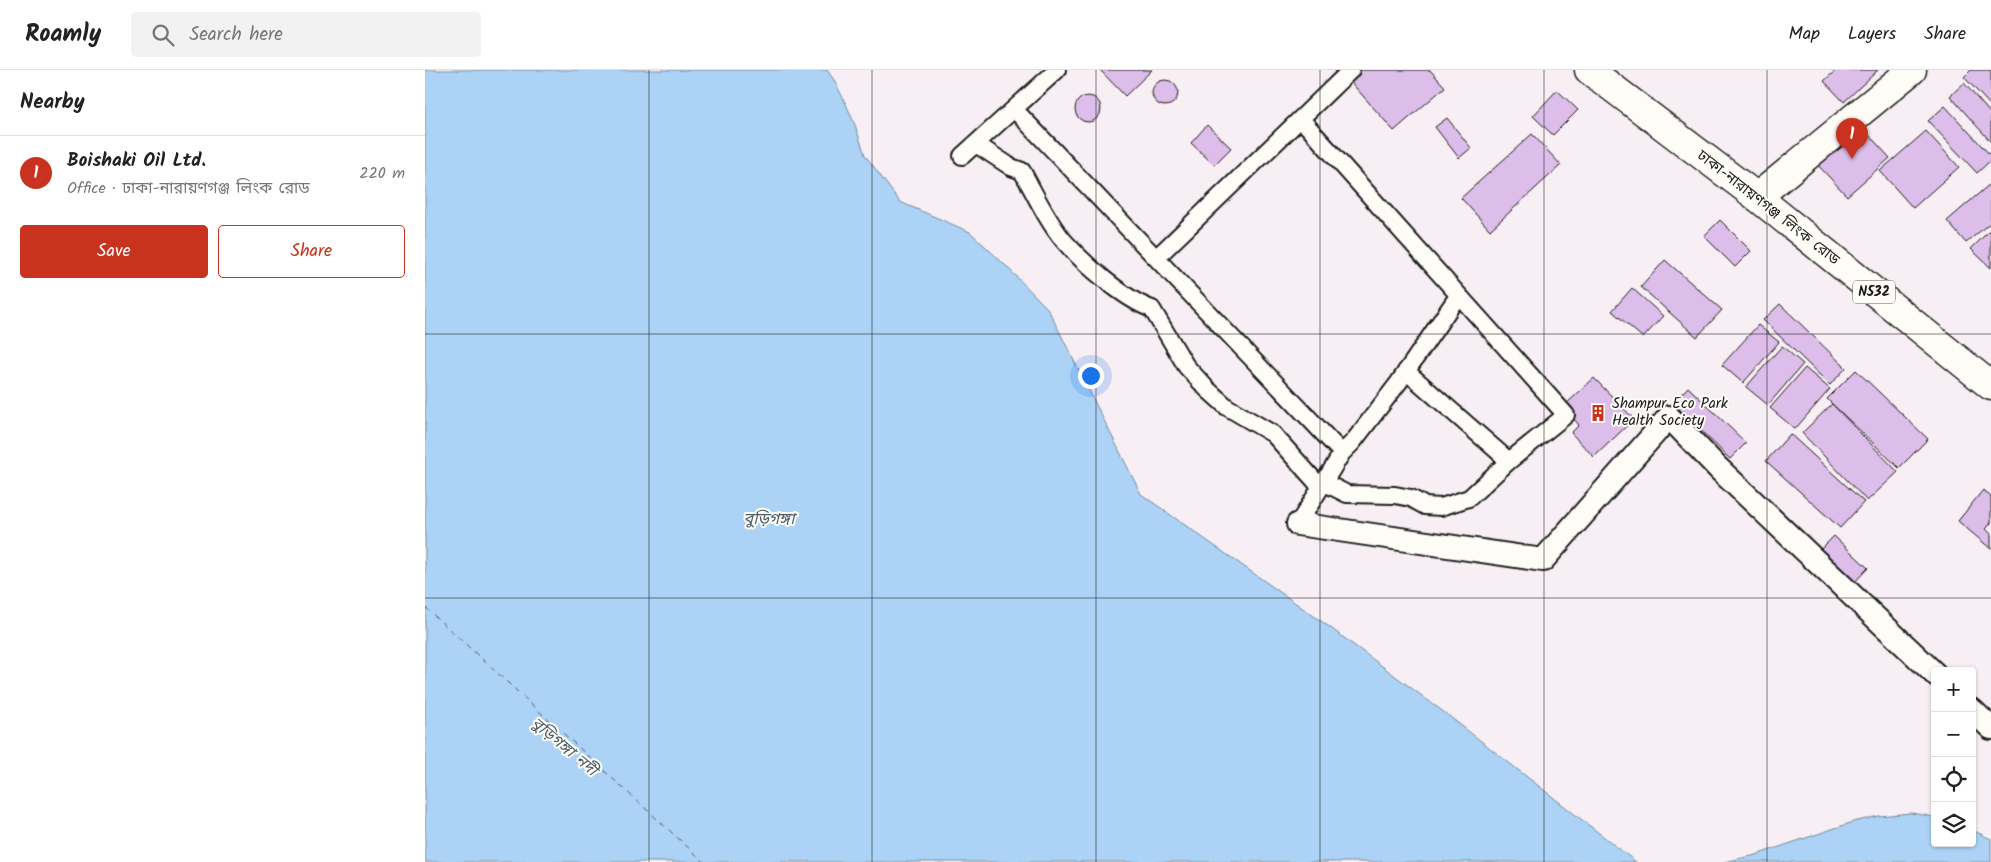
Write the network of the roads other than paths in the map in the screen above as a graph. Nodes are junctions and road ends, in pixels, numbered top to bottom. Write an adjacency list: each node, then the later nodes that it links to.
1 (1057, 70): 5 (street)
2 (1351, 70): 6 (street)
3 (1589, 70): 9 (main road, ঢাকা-নারায়ণগঞ্জ লিংক রোড / N532)
4 (1911, 70): 9 (main road)
5 (1014, 109): 7 (street); 10 (street)
6 (1301, 119): 10 (street); 11 (street)
7 (976, 144): 8 (street); 16 (street)
8 (962, 156)
9 (1757, 197): 13 (main road, ঢাকা-নারায়ণগঞ্জ লিংক রোড / N532)
10 (1156, 258): 14 (street)
11 (1458, 296): 12 (street); 15 (street)
12 (1406, 370): 14 (street); 15 (street)
13 (1991, 386)
14 (1342, 453): 16 (street)
15 (1509, 461): 16 (street)
16 (1323, 482): 17 (street)
17 (1298, 524): 18 (street)
18 (1931, 670)
19 (1974, 712): 20 (street)
20 (1991, 728)

